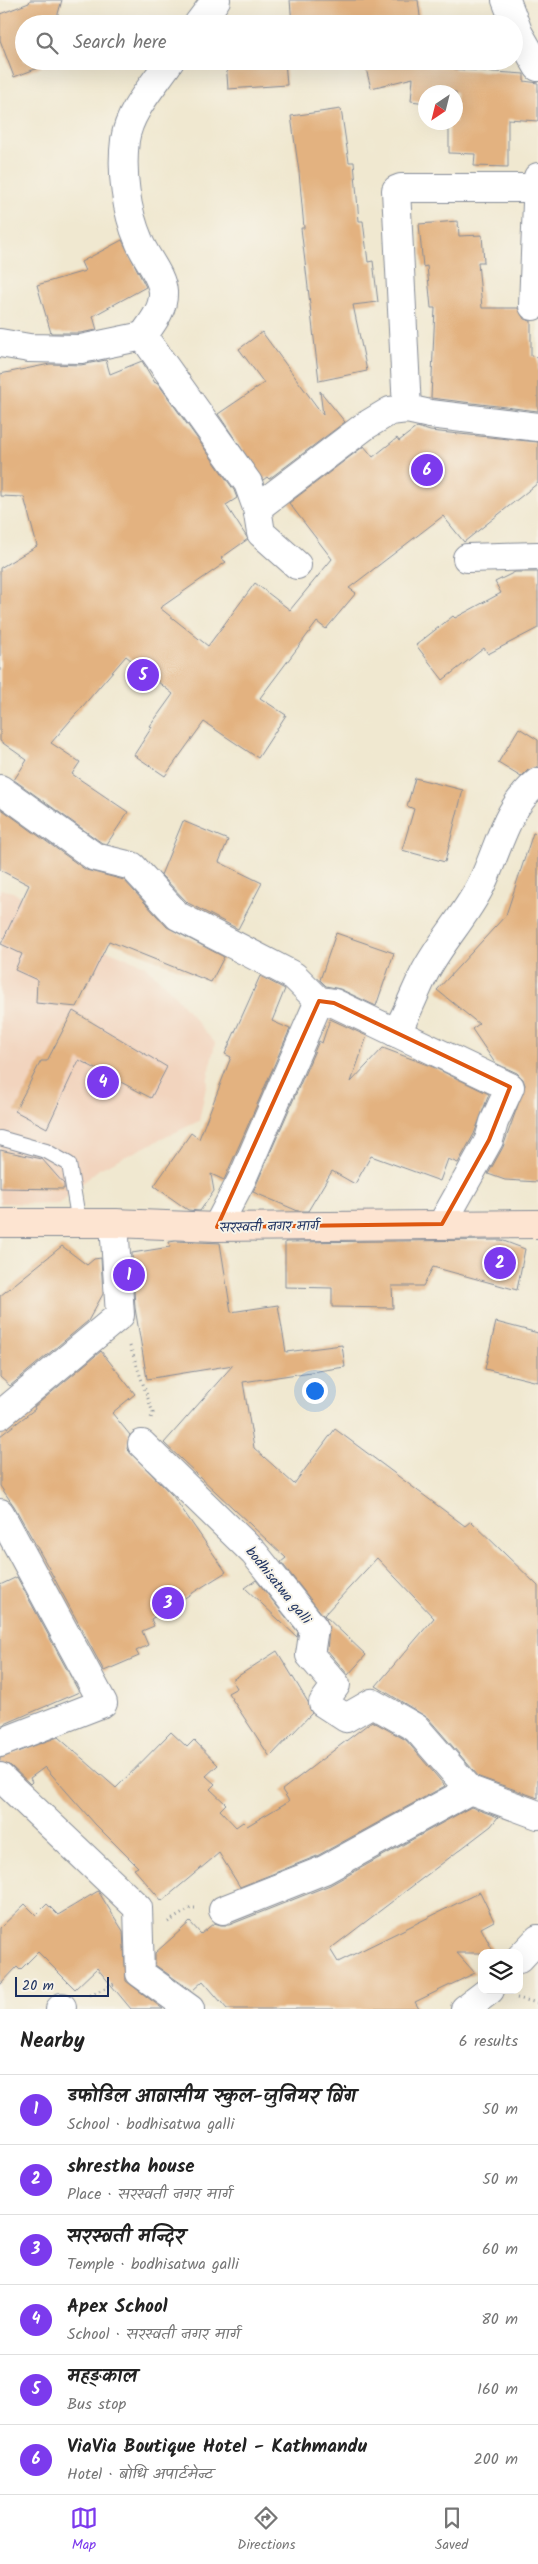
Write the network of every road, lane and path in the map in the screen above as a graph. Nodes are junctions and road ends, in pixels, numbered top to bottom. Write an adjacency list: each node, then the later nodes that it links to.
1 (216, 0): 3 (street)
2 (506, 0): 4 (street)
3 (205, 15)
4 (512, 15)
5 (523, 41): 6 (street)
6 (538, 67)
7 (164, 70): 11 (street)
8 (537, 183): 9 (street); 13 (street)
9 (536, 216): 10 (street)
10 (533, 306)
11 (143, 336): 12 (street); 15 (street)
12 (0, 343)
13 (407, 409): 14 (street); 15 (street)
14 (538, 427)
15 (257, 508): 18 (street)
16 (538, 556): 17 (street)
17 (467, 558)
18 (297, 565)
19 (538, 782): 22 (street)
20 (0, 790): 21 (street)
21 (319, 1001): 22 (street); 29 (street)
22 (396, 1033): 27 (street)
23 (0, 1138): 25 (lane)
24 (0, 1223): 25 (main road, सरस्वती नगर मार्ग)
25 (79, 1223): 26 (main road, सरस्वती नगर मार्ग)
26 (114, 1223): 29 (main road, सरस्वती नगर मार्ग); 30 (street)
27 (442, 1224): 28 (main road, सरस्वती नगर मार्ग); 29 (main road, सरस्वती नगर मार्ग)
28 (538, 1224)
29 (217, 1227)
30 (120, 1315): 31 (street); 32 (path)
31 (0, 1415)
32 (142, 1444): 36 (street, bodhisatwa galli)
33 (0, 1513): 34 (street)
34 (0, 1743)
35 (0, 1777): 42 (street)
36 (470, 1790): 37 (street, bodhisatwa galli); 38 (street)
37 (538, 1815)
38 (224, 1910): 39 (path)
39 (166, 1923)
40 (538, 1939): 41 (street)
41 (523, 1955)
42 (140, 1973): 44 (path); 45 (street)
43 (485, 1994): 46 (street)
44 (61, 2008)
45 (190, 2009)
46 (465, 2009)

